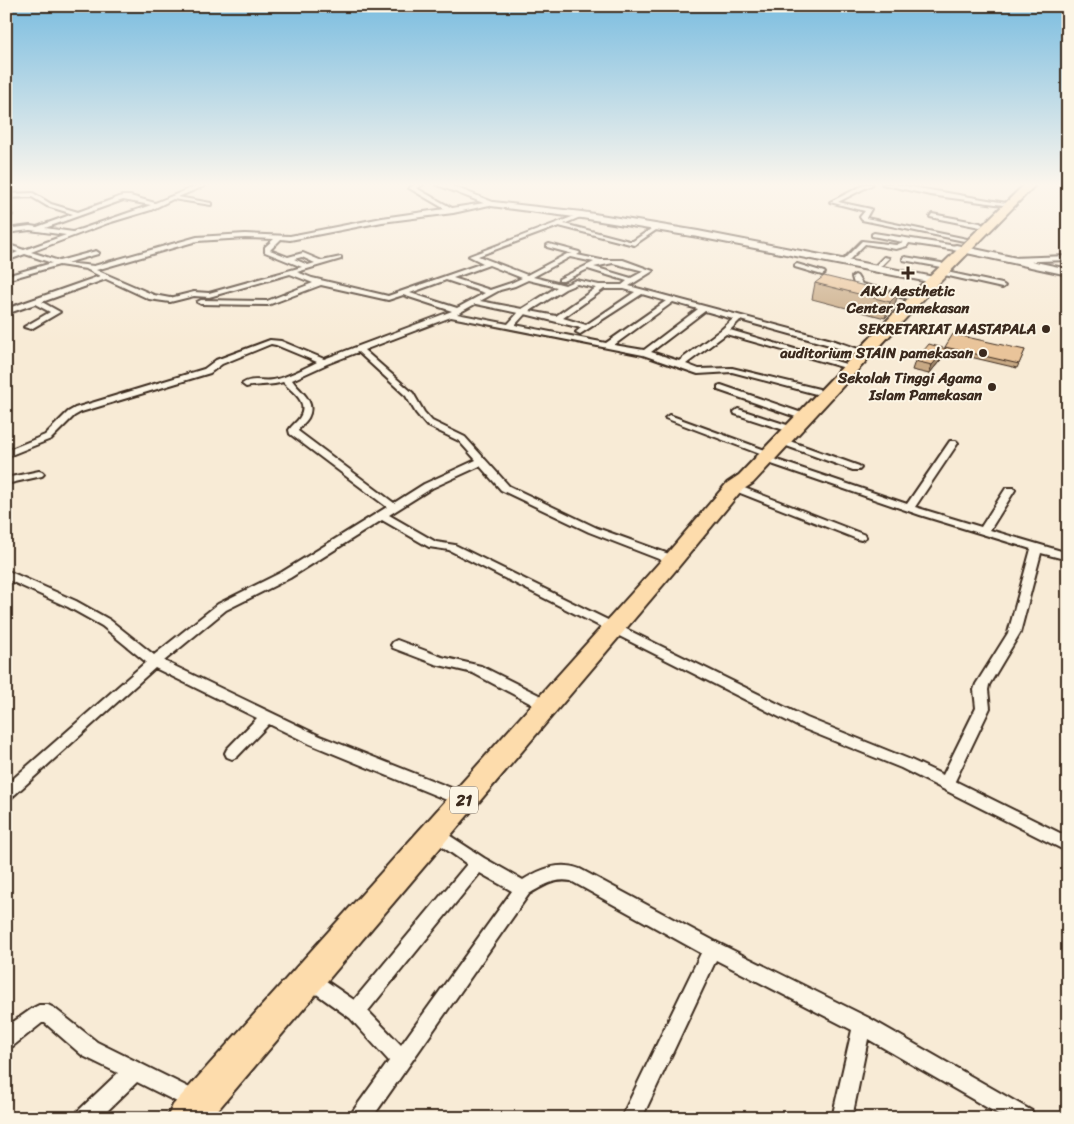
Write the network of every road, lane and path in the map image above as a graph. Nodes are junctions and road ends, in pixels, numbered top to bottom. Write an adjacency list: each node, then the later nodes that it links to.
1 (69, 236): 18 (street)
2 (234, 236): 37 (street)
3 (246, 236): 13 (street)
4 (302, 236): 13 (street)
5 (524, 236): 31 (street)
6 (605, 236): 7 (street)
7 (643, 236)
8 (707, 236): 22 (street)
9 (882, 236): 14 (street)
10 (927, 236): 17 (street)
11 (970, 236): 17 (highway, 21)
12 (973, 236): 17 (highway, 21)
13 (278, 239): 26 (street)
14 (908, 241): 17 (street); 32 (street)
15 (6, 246): 18 (street)
16 (549, 246): 20 (street)
17 (962, 246): 28 (street); 43 (highway, 21)
18 (28, 252): 25 (street); 33 (street)
19 (96, 253): 33 (street)
20 (582, 257): 29 (street); 45 (street)
21 (339, 258): 30 (street)
22 (821, 258): 32 (street); 39 (street)
23 (886, 258): 38 (street)
24 (1068, 258): 28 (street)
25 (6, 259)
26 (288, 259): 30 (street); 34 (street)
27 (905, 259): 43 (street)
28 (1011, 260): 41 (street)
29 (598, 261): 36 (street); 49 (street)
30 (321, 262): 34 (street)
31 (489, 263): 45 (street); 48 (street)
32 (843, 263): 38 (street)
33 (60, 264): 37 (street); 47 (street)
34 (306, 266): 40 (street)
35 (797, 266): 39 (street)
36 (587, 267): 49 (street); 51 (street)
37 (88, 268): 44 (street)
38 (875, 269): 43 (street)
39 (811, 270): 42 (street)
40 (289, 271): 50 (street); 59 (street)
41 (1068, 272)
42 (822, 273)
43 (936, 274): 52 (street); 63 (highway, 21)
44 (105, 276): 59 (street); 61 (street)
45 (526, 277): 51 (street); 56 (street)
46 (855, 277): 63 (street)
47 (6, 278)
48 (446, 278): 56 (street); 58 (street)
49 (632, 280): 55 (street)
50 (322, 282): 58 (street); 59 (street)
51 (553, 285): 53 (street)
52 (1002, 286)
53 (563, 287): 54 (street); 67 (street)
54 (602, 287): 55 (street); 69 (street)
55 (624, 287): 57 (street)
56 (490, 292): 62 (street)
57 (640, 292): 60 (street); 73 (street)
58 (403, 293): 65 (street)
59 (170, 300)
60 (672, 300): 64 (street); 76 (street)
61 (35, 301): 66 (street); 71 (street)
62 (476, 302): 65 (street); 67 (street)
63 (903, 305): 78 (highway, 21)
64 (703, 309): 70 (street); 79 (street)
65 (459, 311): 68 (street)
66 (6, 312)
67 (523, 312): 69 (street); 72 (street)
68 (450, 315): 72 (street); 77 (street)
69 (557, 318): 73 (street)
70 (739, 318): 74 (street); 78 (street)
71 (28, 327)
72 (509, 327): 75 (street)
73 (585, 328): 75 (street)
74 (725, 331): 81 (street); 82 (street)
75 (570, 339): 76 (street)
76 (608, 345): 79 (street)
77 (360, 350): 80 (street); 94 (street)
78 (860, 352): 82 (highway, 21)
79 (645, 353): 81 (street)
80 (324, 362): 83 (street); 92 (street)
81 (680, 364): 86 (street)
82 (847, 366): 86 (highway, 21); 90 (highway, 21)
83 (291, 377): 84 (street); 100 (street)
84 (246, 384)
85 (722, 388): 88 (street)
86 (816, 391): 88 (highway, 21)
87 (738, 412): 90 (street)
88 (796, 414): 90 (highway, 21)
89 (669, 418): 93 (street)
90 (784, 434): 93 (highway, 21); 95 (street)
91 (953, 443): 101 (street)
92 (6, 454)
93 (762, 456): 98 (highway, 21); 101 (street)
94 (482, 461): 100 (street); 107 (street)
95 (856, 468)
96 (39, 474): 97 (street)
97 (6, 481)
98 (738, 484): 104 (street); 107 (highway, 21)
99 (1010, 490): 103 (street)
100 (395, 508): 102 (street)
101 (909, 508): 103 (street)
102 (383, 516): 109 (street); 111 (street)
103 (984, 531): 105 (street)
104 (861, 537)
105 (1037, 548): 106 (street); 115 (street)
106 (1068, 557)
107 (674, 560): 109 (highway, 21)
108 (6, 574): 111 (street)
109 (612, 628): 112 (highway, 21); 115 (street)
110 (397, 645): 112 (street)
111 (154, 662): 113 (street); 116 (street)
112 (546, 705): 117 (highway, 21)
113 (267, 717): 114 (street); 117 (street)
114 (232, 753)
115 (946, 784): 119 (street)
116 (6, 794)
117 (464, 800): 118 (highway, 21)
118 (435, 833): 120 (street); 123 (highway, 21)
119 (1068, 844)
120 (478, 863): 121 (street); 124 (street)
121 (523, 889): 122 (street); 127 (street)
122 (712, 949): 125 (street); 132 (street)
123 (308, 978): 124 (street); 129 (highway, 21)
124 (356, 1012): 127 (street)
125 (862, 1025): 133 (street); 134 (street)
126 (6, 1039): 128 (street)
127 (402, 1060): 131 (street)
128 (134, 1071): 129 (street); 130 (street)
129 (192, 1110)
130 (85, 1118)
131 (360, 1118)
132 (631, 1118)
133 (842, 1118)
134 (1025, 1118)

